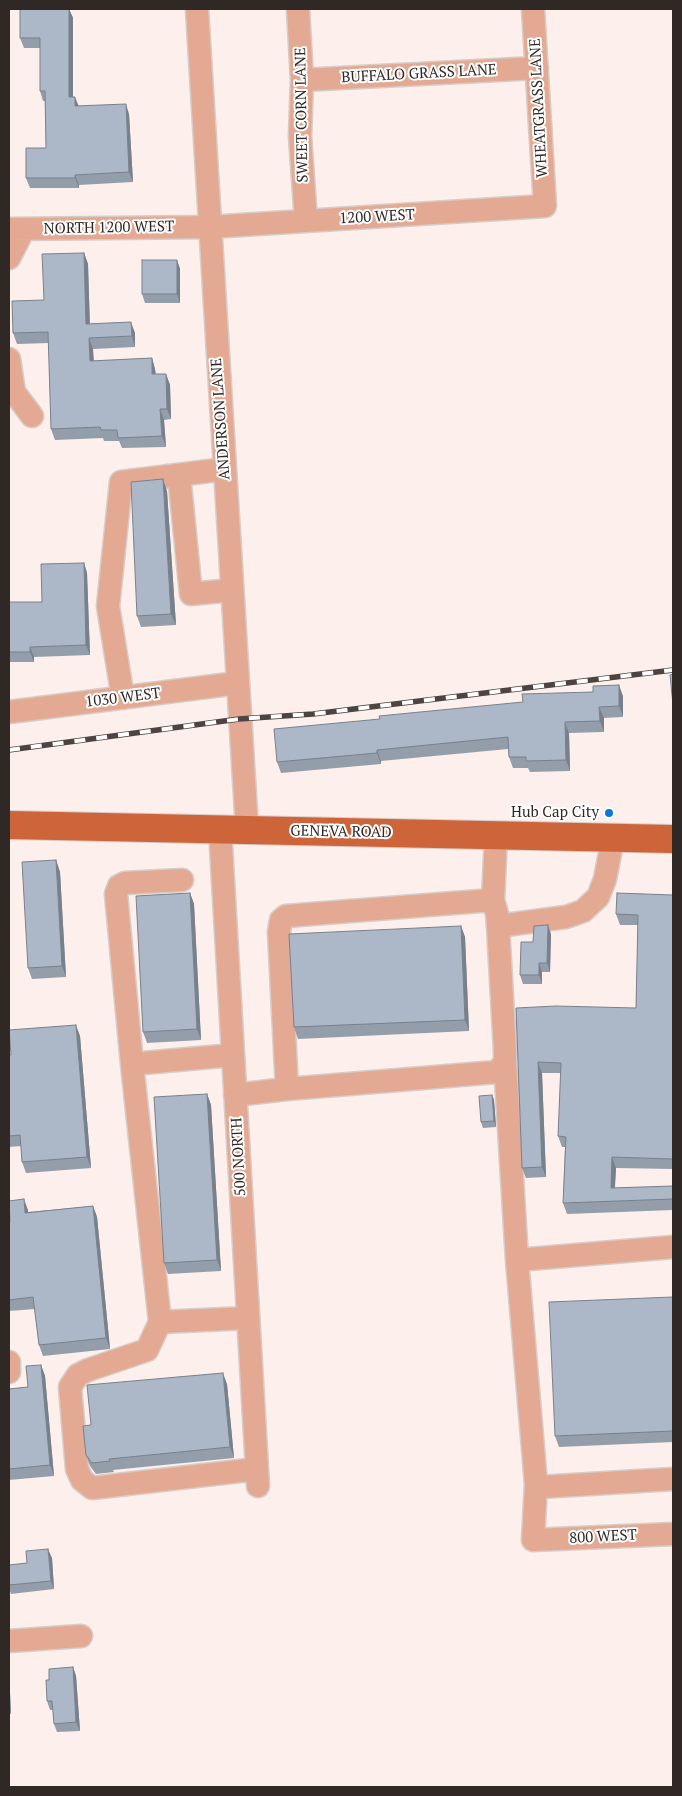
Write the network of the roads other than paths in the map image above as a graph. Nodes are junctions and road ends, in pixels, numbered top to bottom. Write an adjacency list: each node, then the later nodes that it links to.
1 (197, 9): 8 (street, ANDERSON LANE)
2 (298, 9): 5 (street, SWEET CORN LANE)
3 (533, 9): 4 (street, WHEATGRASS LANE)
4 (537, 68): 5 (street, BUFFALO GRASS LANE); 6 (street, WHEATGRASS LANE)
5 (302, 80): 7 (street, SWEET CORN LANE)
6 (545, 206): 7 (street, 1200 WEST)
7 (306, 221): 8 (street, 1200 WEST)
8 (209, 227): 9 (street, NORTH 1200 WEST); 13 (street, ANDERSON LANE)
9 (16, 229): 10 (street)
10 (9, 258)
11 (9, 359): 12 (street)
12 (32, 416)
13 (225, 469): 14 (street); 15 (street, ANDERSON LANE)
14 (179, 475): 15 (street); 17 (street)
15 (232, 590): 16 (street, ANDERSON LANE)
16 (238, 683): 17 (street, 1030 WEST); 21 (street, ANDERSON LANE)
17 (123, 698): 18 (street, 1030 WEST)
18 (9, 712)
19 (9, 825): 20 (main road, GENEVA ROAD)
20 (220, 829): 21 (main road, GENEVA ROAD); 28 (street, 500 NORTH)
21 (247, 830): 22 (main road, GENEVA ROAD)
22 (496, 835): 23 (main road, GENEVA ROAD); 26 (street)
23 (613, 838): 24 (main road, GENEVA ROAD); 27 (street)
24 (673, 839)
25 (182, 880): 30 (street)
26 (493, 900): 27 (street); 31 (street)
27 (498, 926): 29 (street)
28 (233, 1055): 30 (street); 32 (street, 500 NORTH)
29 (505, 1062): 31 (street); 34 (street)
30 (132, 1064): 36 (street)
31 (287, 1088): 32 (street)
32 (235, 1095): 35 (street, 500 NORTH)
33 (673, 1247): 34 (street)
34 (517, 1260): 40 (street)
35 (248, 1318): 36 (street); 36 (street, 500 NORTH)
36 (160, 1322)
37 (9, 1362): 38 (street)
38 (9, 1372)
39 (673, 1479): 40 (street)
40 (536, 1484): 41 (street, 800 WEST)
41 (673, 1534)
42 (81, 1636): 43 (street)
43 (9, 1641)

